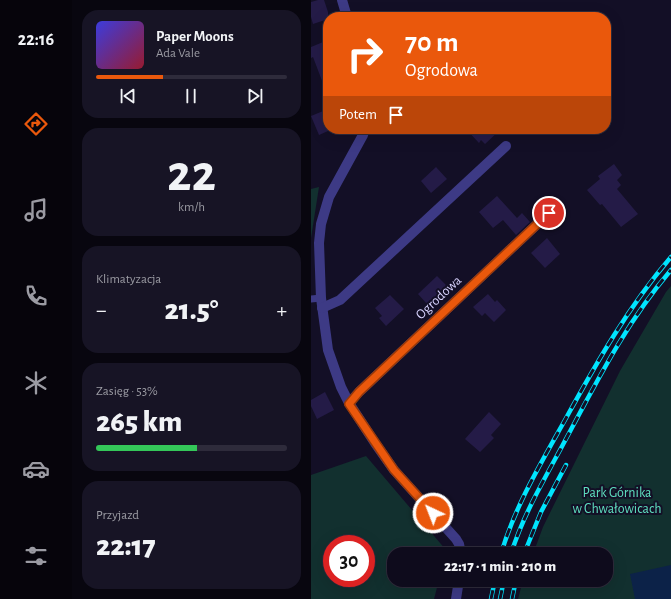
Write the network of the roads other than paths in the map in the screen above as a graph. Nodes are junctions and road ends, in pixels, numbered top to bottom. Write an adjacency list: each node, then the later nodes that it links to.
1 (342, 0): 2 (street)
2 (346, 12)
3 (363, 134): 6 (street)
4 (506, 146): 8 (street)
5 (549, 213): 9 (street, Ogrodowa)
6 (321, 298): 7 (lane); 8 (street)
7 (311, 299)
8 (322, 308): 9 (street)
9 (349, 404): 10 (street)
10 (460, 547)
11 (458, 587): 12 (street)
12 (456, 599)

